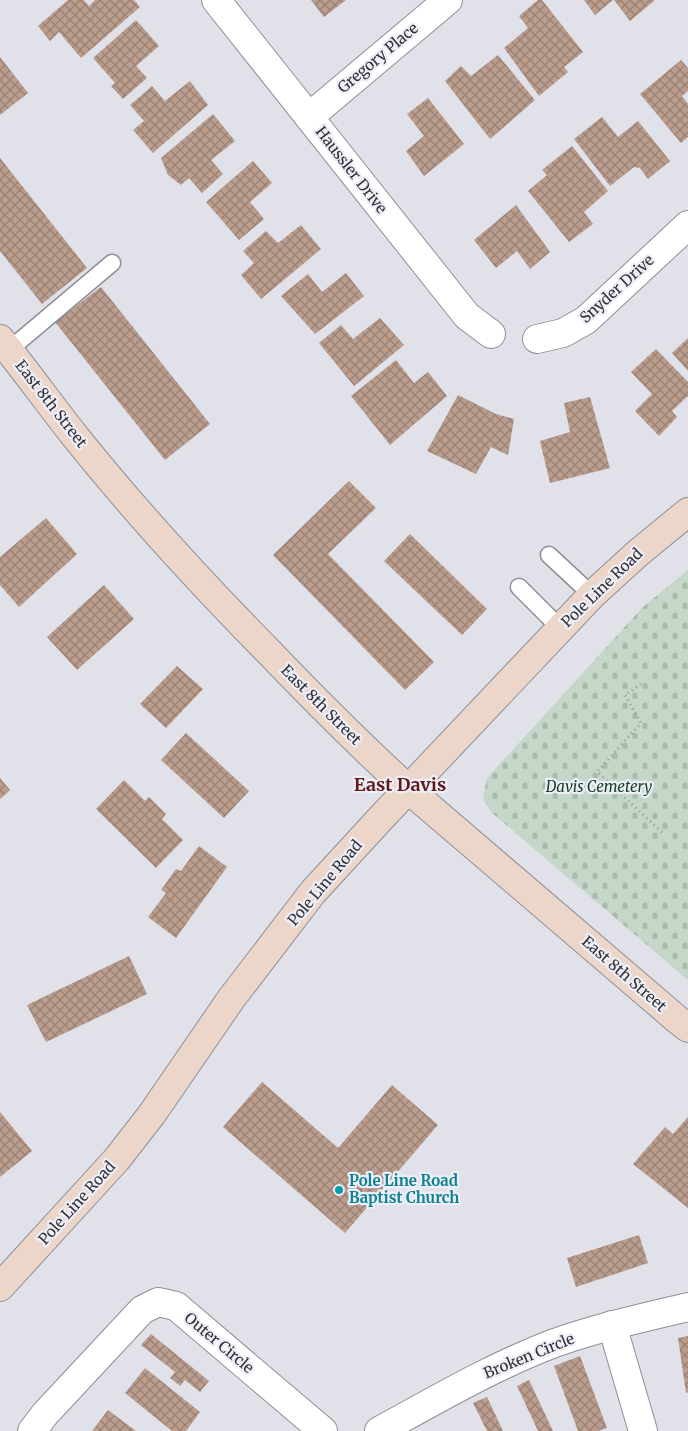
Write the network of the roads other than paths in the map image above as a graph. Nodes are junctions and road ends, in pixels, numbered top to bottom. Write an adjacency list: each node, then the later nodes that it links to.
1 (216, 0): 3 (street, Haussler Drive)
2 (448, 0): 3 (street, Gregory Place)
3 (308, 117): 6 (street, Haussler Drive)
4 (688, 225): 7 (street, Snyder Drive)
5 (112, 263): 8 (lane)
6 (491, 334)
7 (537, 339)
8 (4, 344): 14 (main road, East 8th Street)
9 (688, 512): 12 (main road, Pole Line Road)
10 (550, 556): 12 (lane)
11 (518, 588): 13 (lane)
12 (592, 595): 13 (main road, Pole Line Road)
13 (560, 628): 14 (main road, Pole Line Road)
14 (408, 789): 15 (main road, East 8th Street); 16 (main road, Pole Line Road)
15 (688, 1028)
16 (0, 1287)
17 (688, 1307): 18 (street, Broken Circle)
18 (612, 1325): 21 (street, Broken Circle); 22 (street)
19 (32, 1431): 20 (street, Outer Circle)
20 (323, 1431)
21 (379, 1431)
22 (643, 1431)

